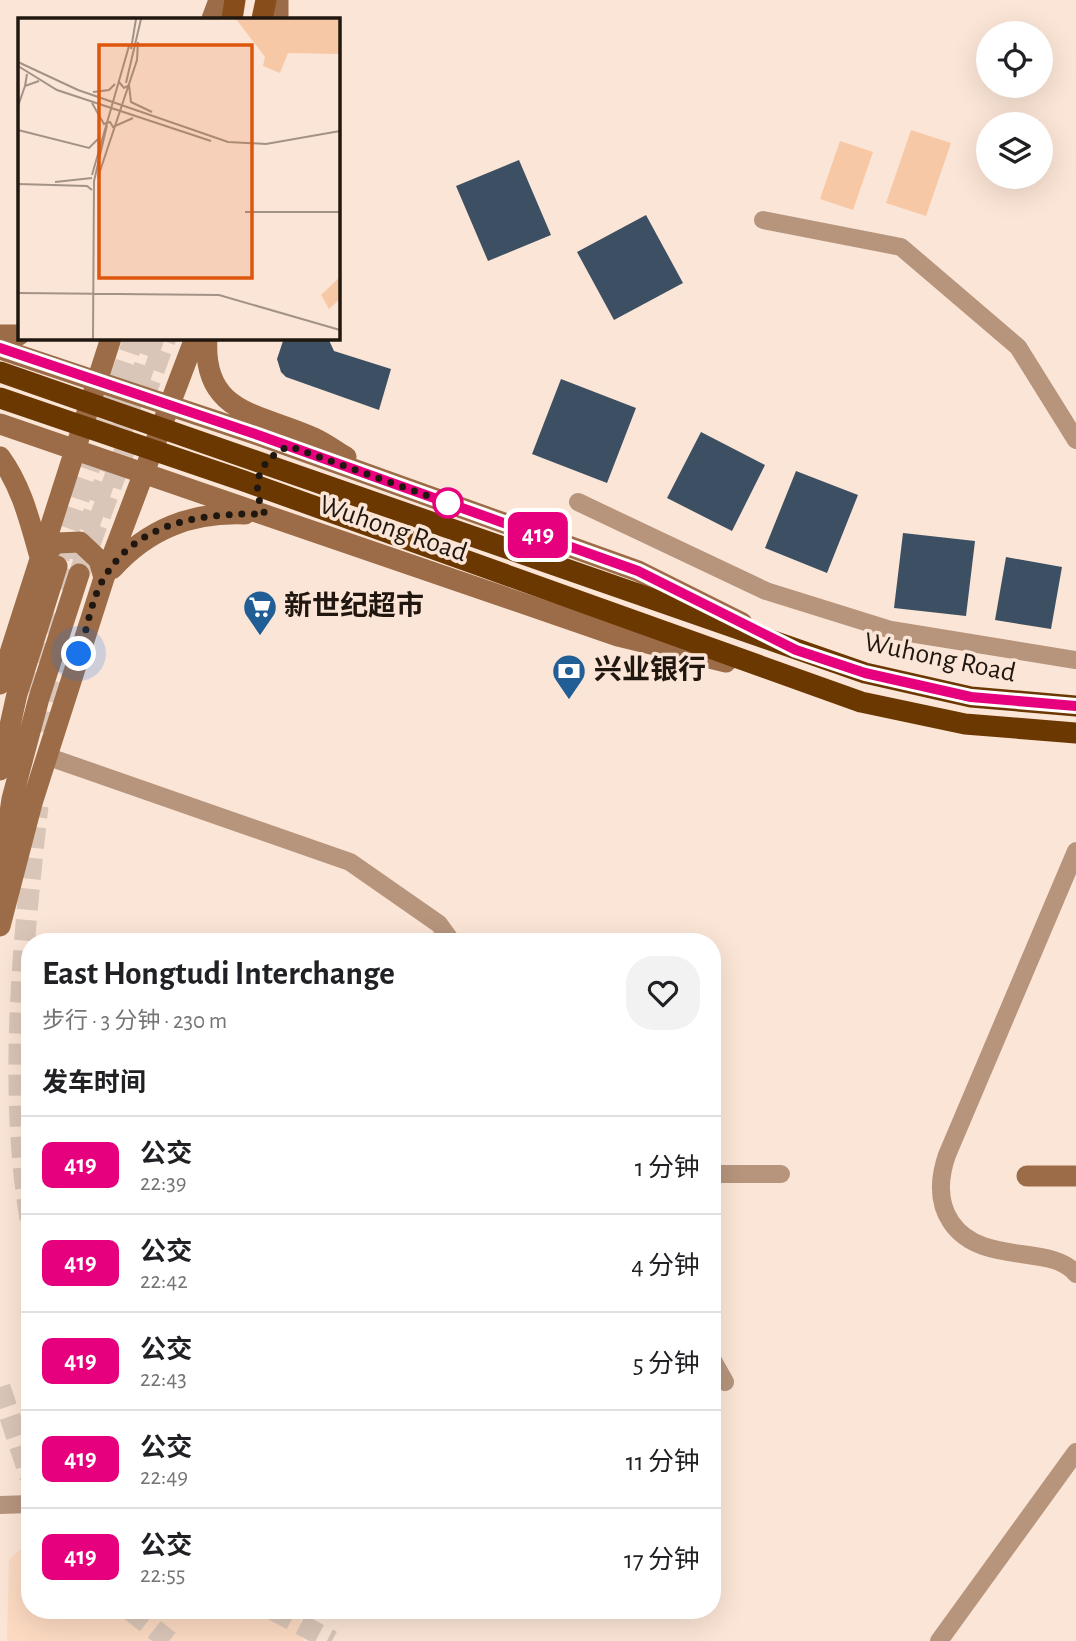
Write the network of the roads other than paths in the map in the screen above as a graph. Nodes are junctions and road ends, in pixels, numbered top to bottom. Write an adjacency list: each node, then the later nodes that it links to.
1 (219, 0): 5 (main road)
2 (235, 0): 6 (main road)
3 (266, 0): 7 (main road)
4 (278, 0): 8 (main road)
5 (212, 18)
6 (232, 18)
7 (262, 18)
8 (278, 18)
9 (762, 220): 21 (street)
10 (0, 335): 11 (main road)
11 (18, 335)
12 (110, 340): 17 (main road)
13 (194, 340): 19 (main road)
14 (207, 340): 26 (main road)
15 (0, 349): 17 (main road, Wuhong Road)
16 (0, 372): 33 (highway, Wuhong Road)
17 (97, 380): 19 (main road, Wuhong Road); 23 (main road)
18 (0, 398): 36 (highway, Wuhong Road)
19 (170, 405): 22 (main road, Wuhong Road); 25 (main road)
20 (0, 424): 23 (main road, Wuhong Road)
21 (1076, 440)
22 (289, 446): 26 (main road, Wuhong Road); 28 (main road)
23 (75, 450): 25 (main road, Wuhong Road); 29 (main road)
24 (0, 457): 29 (main road)
25 (142, 472): 28 (main road, Wuhong Road); 31 (main road)
26 (387, 481): 33 (main road, Wuhong Road)
27 (578, 502): 35 (street)
28 (265, 514): 31 (main road); 36 (main road, Wuhong Road)
29 (49, 561): 31 (main road); 32 (main road); 41 (main road)
30 (79, 574): 43 (main road)
31 (104, 578): 40 (main road)
32 (28, 595): 34 (main road); 37 (main road)
33 (796, 650): 38 (highway, Wuhong Road)
34 (0, 658)
35 (1076, 660)
36 (789, 677): 39 (highway, Wuhong Road)
37 (0, 684)
38 (1076, 706)
39 (1076, 733)
40 (46, 757): 44 (main road); 45 (street)
41 (0, 771)
42 (1076, 851): 50 (street)
43 (0, 878)
44 (0, 926)
45 (446, 933)
46 (721, 1174): 47 (street)
47 (781, 1174)
48 (1027, 1176): 49 (main road)
49 (1076, 1176)
50 (1076, 1274)
51 (721, 1375): 52 (street)
52 (725, 1382)
53 (1076, 1452): 56 (street)
54 (21, 1504): 55 (street)
55 (0, 1505)
56 (939, 1641)

